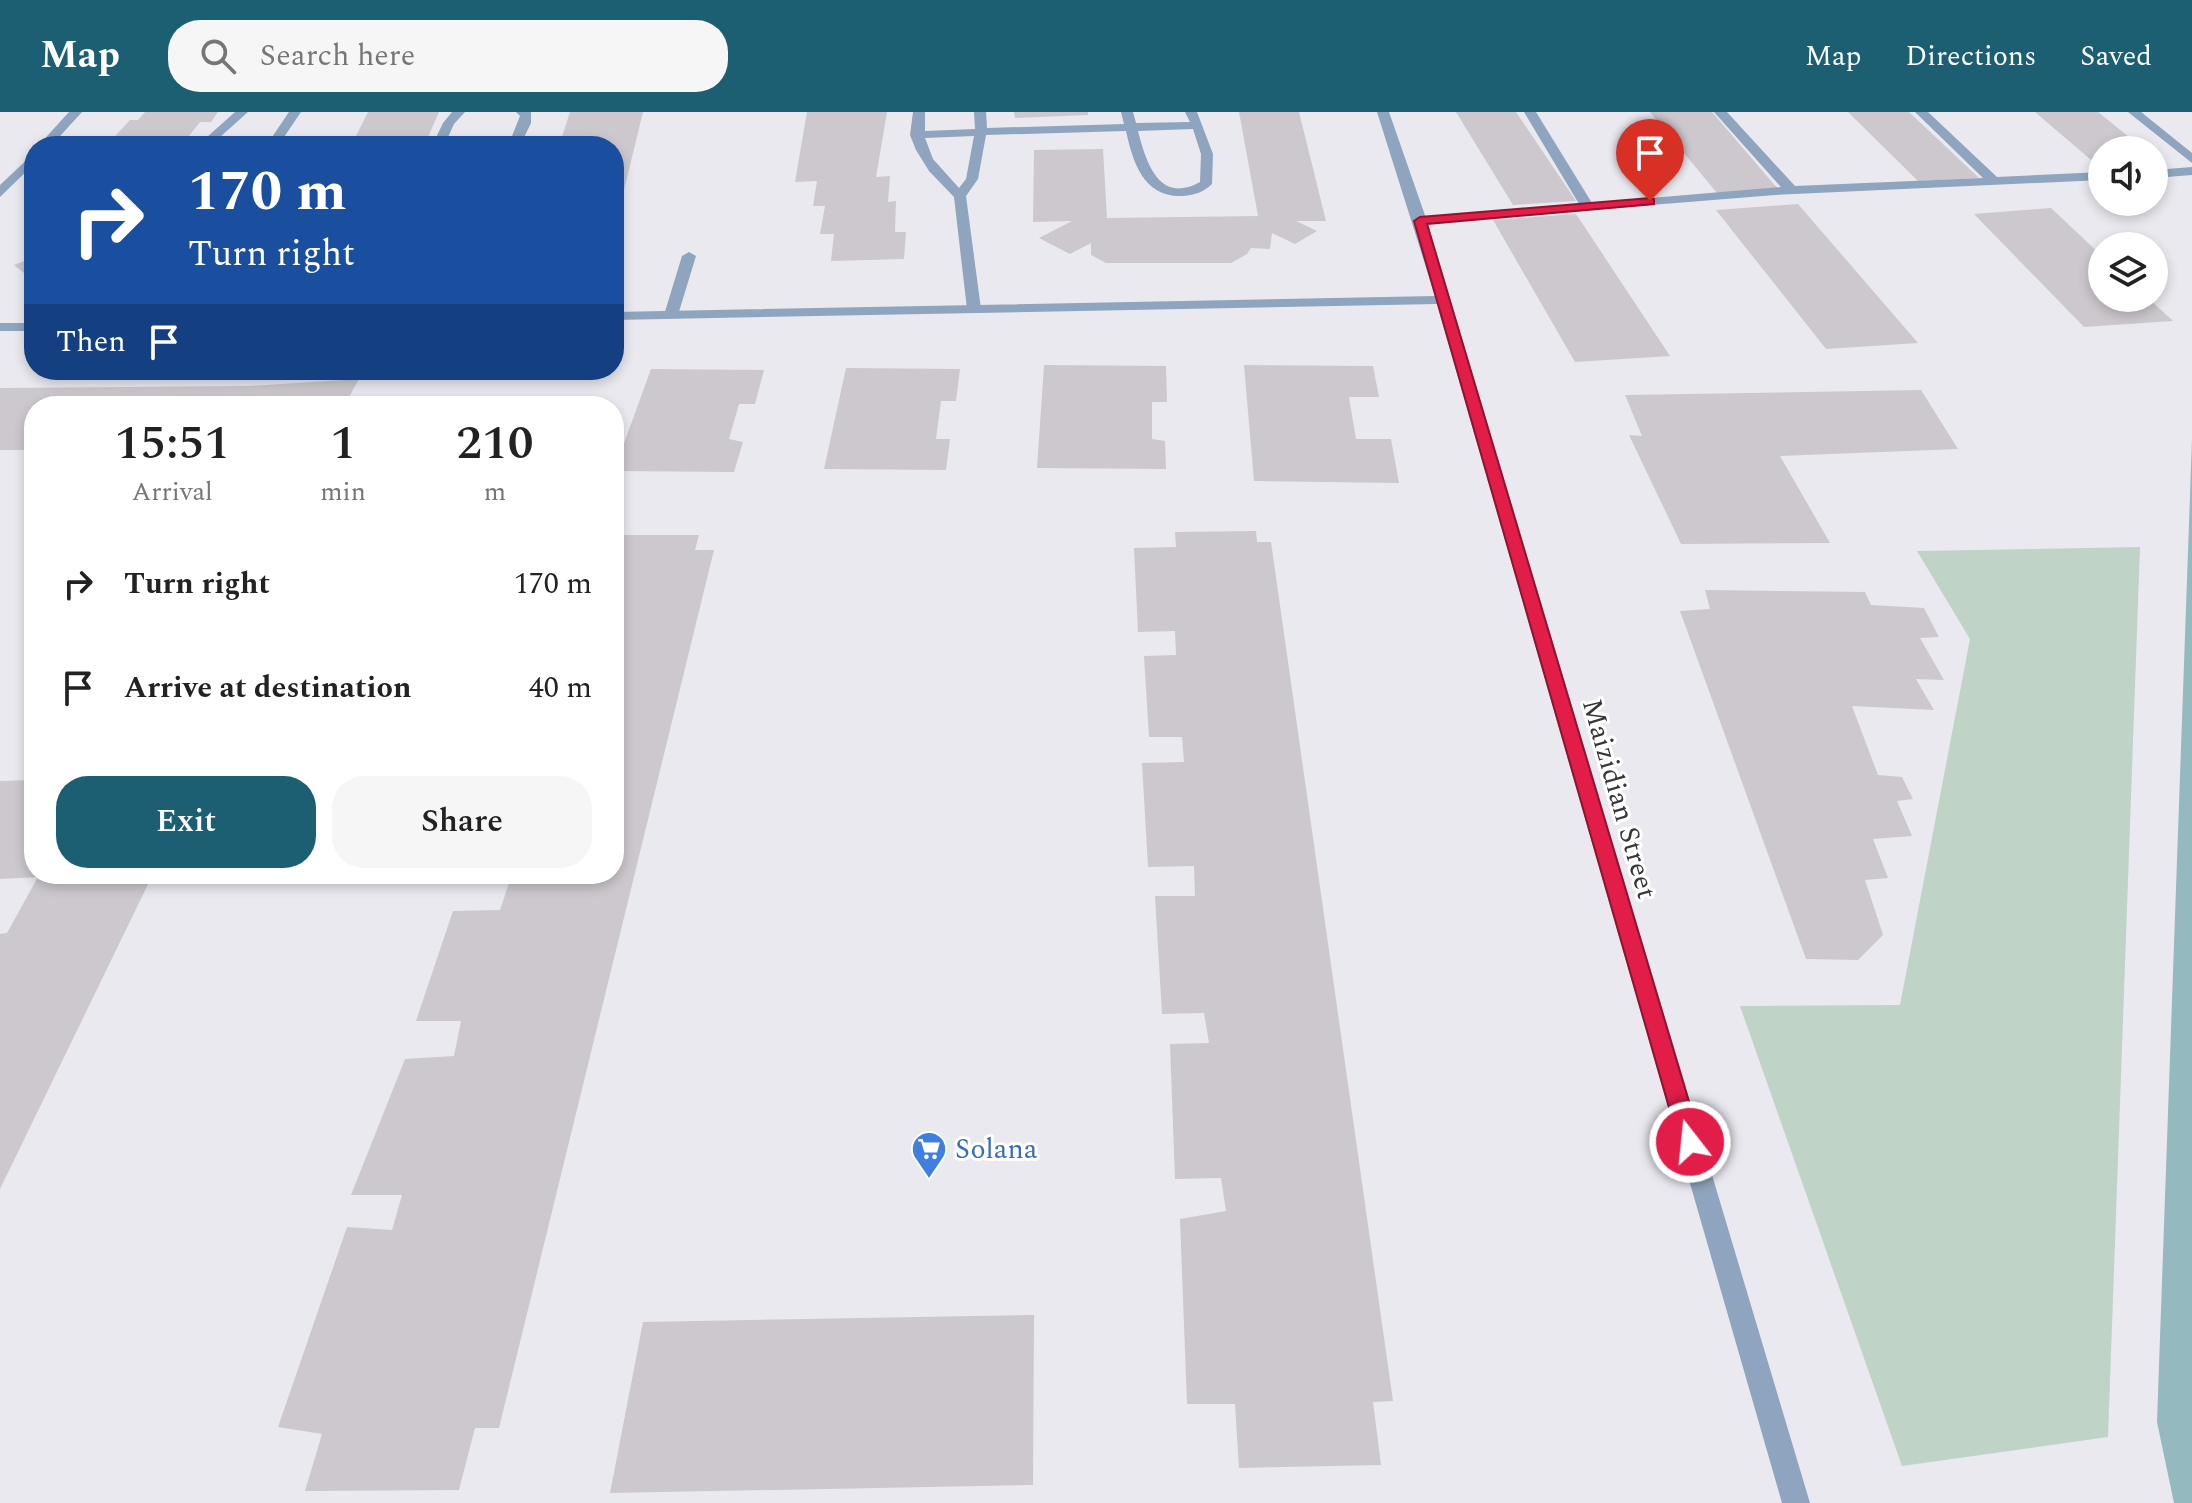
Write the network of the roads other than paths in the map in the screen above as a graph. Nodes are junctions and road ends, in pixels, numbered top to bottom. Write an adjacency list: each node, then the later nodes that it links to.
1 (76, 112): 19 (street)
2 (242, 112): 20 (street)
3 (295, 112): 21 (street)
4 (459, 112): 22 (street)
5 (522, 112): 23 (street)
6 (919, 112): 18 (street)
7 (980, 112): 17 (street)
8 (1127, 112): 16 (street)
9 (1191, 112): 15 (street)
10 (1383, 112): 34 (street, Maizidian Street)
11 (1530, 112): 33 (street)
12 (1720, 112): 30 (street)
13 (1921, 112): 29 (street)
14 (2134, 112): 24 (street)
15 (1198, 125): 16 (street); 16 (street)
16 (1132, 127): 17 (street)
17 (981, 132): 18 (street); 32 (street)
18 (916, 135): 32 (street)
19 (53, 136)
20 (214, 136)
21 (279, 136)
22 (443, 136)
23 (519, 136)
24 (2192, 159)
25 (24, 168): 31 (street)
26 (2192, 171): 27 (street)
27 (2168, 173)
28 (2088, 177): 29 (street)
29 (1994, 181): 30 (street)
30 (1791, 190): 33 (street)
31 (0, 193)
32 (960, 196): 37 (street)
33 (1588, 207): 34 (street)
34 (1420, 221): 36 (street, Maizidian Street)
35 (689, 256): 38 (street)
36 (1443, 300): 37 (street); 42 (street, Maizidian Street)
37 (974, 309): 38 (street)
38 (671, 315): 39 (street)
39 (624, 316)
40 (0, 327): 41 (street)
41 (24, 327)
42 (1796, 1503)

